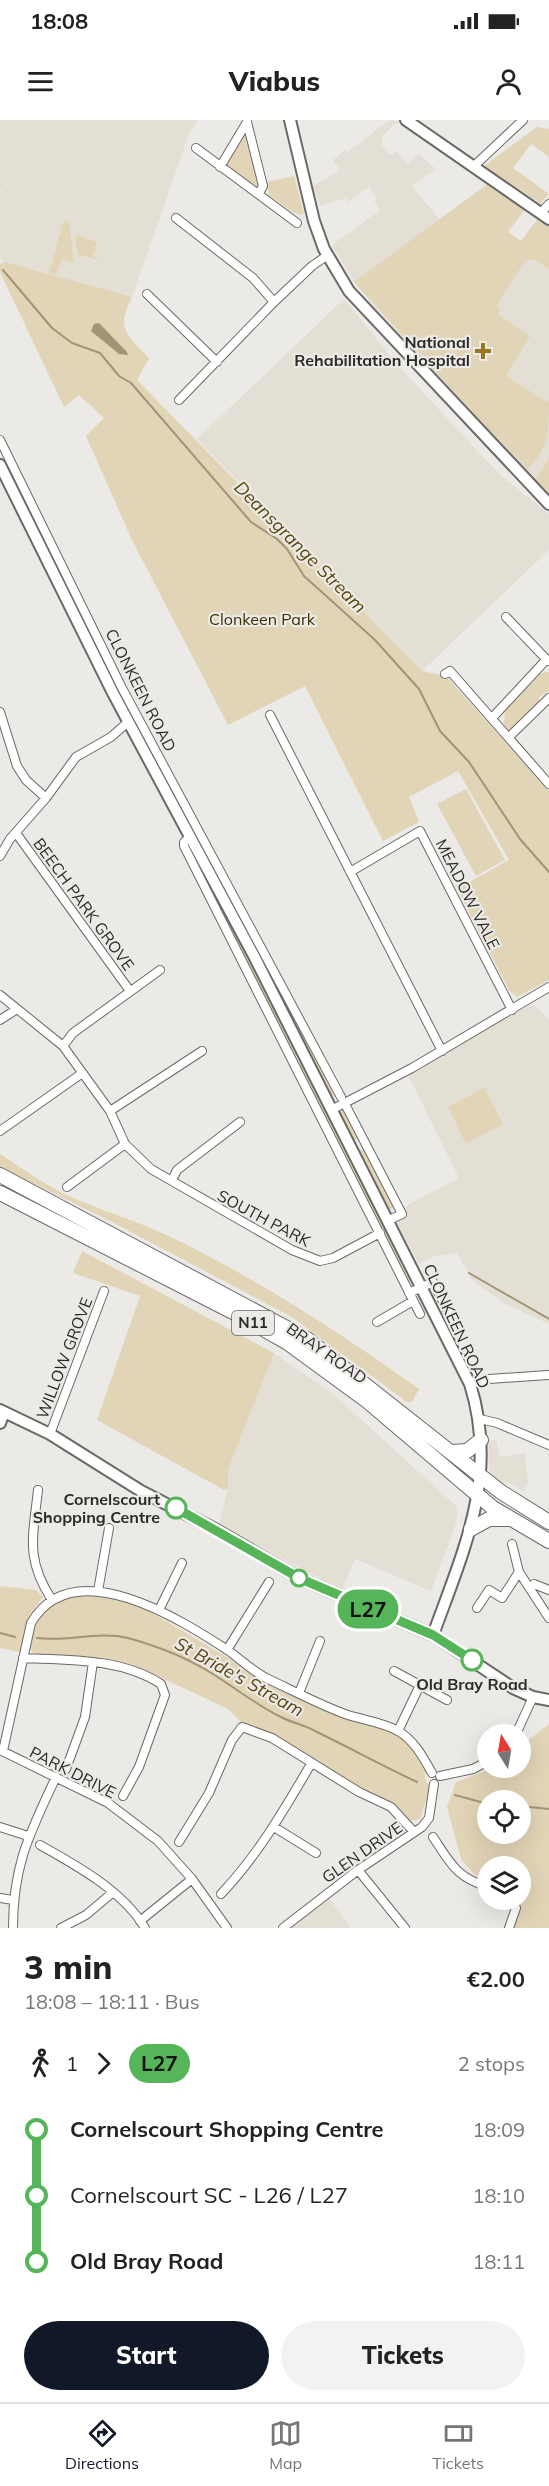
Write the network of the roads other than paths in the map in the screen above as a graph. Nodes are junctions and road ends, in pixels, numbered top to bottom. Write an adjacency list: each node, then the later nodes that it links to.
1 (290, 120): 13 (main road)
2 (406, 120): 7 (main road)
3 (523, 120): 7 (street)
4 (249, 121): 6 (street); 8 (street)
5 (196, 148): 6 (street)
6 (220, 167): 8 (street)
7 (473, 167): 10 (main road)
8 (259, 194): 12 (street)
9 (549, 204): 10 (street)
10 (545, 216)
11 (176, 218): 15 (street)
12 (297, 223)
13 (328, 255): 15 (street); 20 (main road)
14 (147, 294): 16 (street)
15 (274, 302): 16 (street)
16 (217, 363): 17 (street)
17 (179, 400)
18 (0, 440): 19 (street, CLONKEEN ROAD)
19 (4, 466): 28 (main road, CLONKEEN ROAD); 31 (street, CLONKEEN ROAD)
20 (549, 504)
21 (506, 616): 22 (street)
22 (548, 661): 27 (street)
23 (445, 674): 27 (street)
24 (549, 698): 29 (street)
25 (0, 712): 32 (street)
26 (270, 715): 36 (street)
27 (492, 718): 29 (street)
28 (128, 722): 31 (main road, CLONKEEN ROAD); 32 (street)
29 (509, 737): 30 (street)
30 (549, 784)
31 (170, 789): 34 (main road, CLONKEEN ROAD); 37 (street, CLONKEEN ROAD)
32 (46, 798): 33 (street)
33 (16, 833): 35 (street); 41 (street, BEECH PARK GROVE)
34 (190, 837): 38 (main road, CLONKEEN ROAD); 50 (street, CLONKEEN ROAD)
35 (0, 856)
36 (350, 872): 44 (street, MEADOW VALE); 48 (street)
37 (264, 949): 38 (street); 52 (street, CLONKEEN ROAD)
38 (254, 956): 49 (main road, CLONKEEN ROAD)
39 (160, 970): 41 (street)
40 (549, 987): 44 (street)
41 (130, 991): 46 (street)
42 (0, 995): 43 (street, SOUTH PARK)
43 (17, 1010): 45 (street); 46 (street, SOUTH PARK)
44 (512, 1010): 48 (street)
45 (0, 1020)
46 (63, 1046): 51 (street, SOUTH PARK)
47 (202, 1051): 55 (street)
48 (442, 1051): 54 (street)
49 (308, 1061): 50 (street); 54 (main road, CLONKEEN ROAD)
50 (297, 1067): 64 (street, CLONKEEN ROAD)
51 (81, 1074): 55 (street, SOUTH PARK); 57 (street)
52 (341, 1097)
53 (346, 1106): 63 (street)
54 (333, 1109): 63 (main road, CLONKEEN ROAD)
55 (110, 1112): 58 (street, SOUTH PARK)
56 (240, 1122): 60 (street)
57 (0, 1131)
58 (125, 1144): 60 (street, SOUTH PARK); 61 (street)
59 (0, 1176): 76 (highway, BRAY ROAD / N11)
60 (171, 1180): 64 (street, SOUTH PARK)
61 (67, 1187)
62 (0, 1193): 81 (highway, BRAY ROAD / N11)
63 (389, 1220): 65 (main road, CLONKEEN ROAD)
64 (380, 1233): 67 (street, CLONKEEN ROAD)
65 (423, 1286): 67 (street); 69 (street); 72 (main road, CLONKEEN ROAD)
66 (104, 1291): 77 (street, WILLOW GROVE)
67 (411, 1297): 68 (street, CLONKEEN ROAD); 70 (street)
68 (420, 1314)
69 (452, 1319)
70 (377, 1322)
71 (548, 1375): 72 (street)
72 (470, 1384): 74 (main road, CLONKEEN ROAD)
73 (2, 1411): 75 (main road); 77 (main road)
74 (480, 1419): 78 (main road, CLONKEEN ROAD); 79 (street)
75 (0, 1423)
76 (419, 1426): 80 (highway, BRAY ROAD / N11); 81 (highway, N11)
77 (50, 1434): 99 (main road)
78 (481, 1440): 80 (highway); 81 (main road, CLONKEEN ROAD)
79 (549, 1445)
80 (452, 1452): 81 (highway, BRAY ROAD / N11)
81 (480, 1486): 83 (highway, BRAY ROAD / N11); 84 (highway, BRAY ROAD / N11); 86 (main road, CLONKEEN ROAD); 87 (highway, N11)
82 (38, 1490): 95 (street)
83 (510, 1519): 86 (highway); 87 (highway, BRAY ROAD / N11)
84 (549, 1522)
85 (109, 1528): 94 (street)
86 (471, 1529): 99 (main road, CLONKEEN ROAD)
87 (549, 1539)
88 (512, 1544): 90 (street)
89 (182, 1563): 97 (street)
90 (519, 1572): 96 (street); 98 (street)
91 (269, 1582): 101 (street)
92 (534, 1584): 93 (street)
93 (549, 1590)
94 (98, 1591): 95 (street); 97 (street)
95 (51, 1600): 102 (street)
96 (477, 1608)
97 (159, 1610): 101 (street)
98 (549, 1618)
99 (433, 1635): 107 (main road)
100 (320, 1641): 106 (street)
101 (227, 1650): 106 (street)
102 (23, 1658): 103 (street); 112 (street)
103 (93, 1662): 115 (street); 118 (street)
104 (394, 1671): 105 (street)
105 (420, 1685): 108 (street); 111 (street)
106 (300, 1693): 111 (street)
107 (533, 1697): 109 (main road); 110 (street)
108 (447, 1700)
109 (549, 1700)
110 (521, 1724)
111 (398, 1731): 116 (street)
112 (2, 1750): 117 (street, PARK DRIVE)
113 (311, 1764): 120 (street); 121 (street); 124 (street)
114 (477, 1767): 116 (street)
115 (66, 1769)
116 (436, 1775): 121 (street, GLEN DRIVE)
117 (56, 1777): 122 (street); 128 (street, PARK DRIVE)
118 (123, 1796)
119 (0, 1827): 122 (street)
120 (274, 1827): 126 (street); 131 (street)
121 (414, 1832): 127 (street, GLEN DRIVE)
122 (28, 1836): 133 (street)
123 (433, 1838): 129 (street)
124 (179, 1842)
125 (40, 1845): 130 (street)
126 (316, 1853)
127 (358, 1870): 139 (street, GLEN DRIVE); 140 (street)
128 (192, 1879): 135 (street); 138 (street, PARK DRIVE)
129 (477, 1883)
130 (112, 1893): 135 (street); 137 (street)
131 (221, 1894)
132 (0, 1898): 133 (street)
133 (13, 1900): 136 (street)
134 (515, 1910): 141 (street)
135 (142, 1924)
136 (13, 1928)
137 (61, 1928)
138 (227, 1928)
139 (283, 1928)
140 (405, 1928)
141 (509, 1928)

